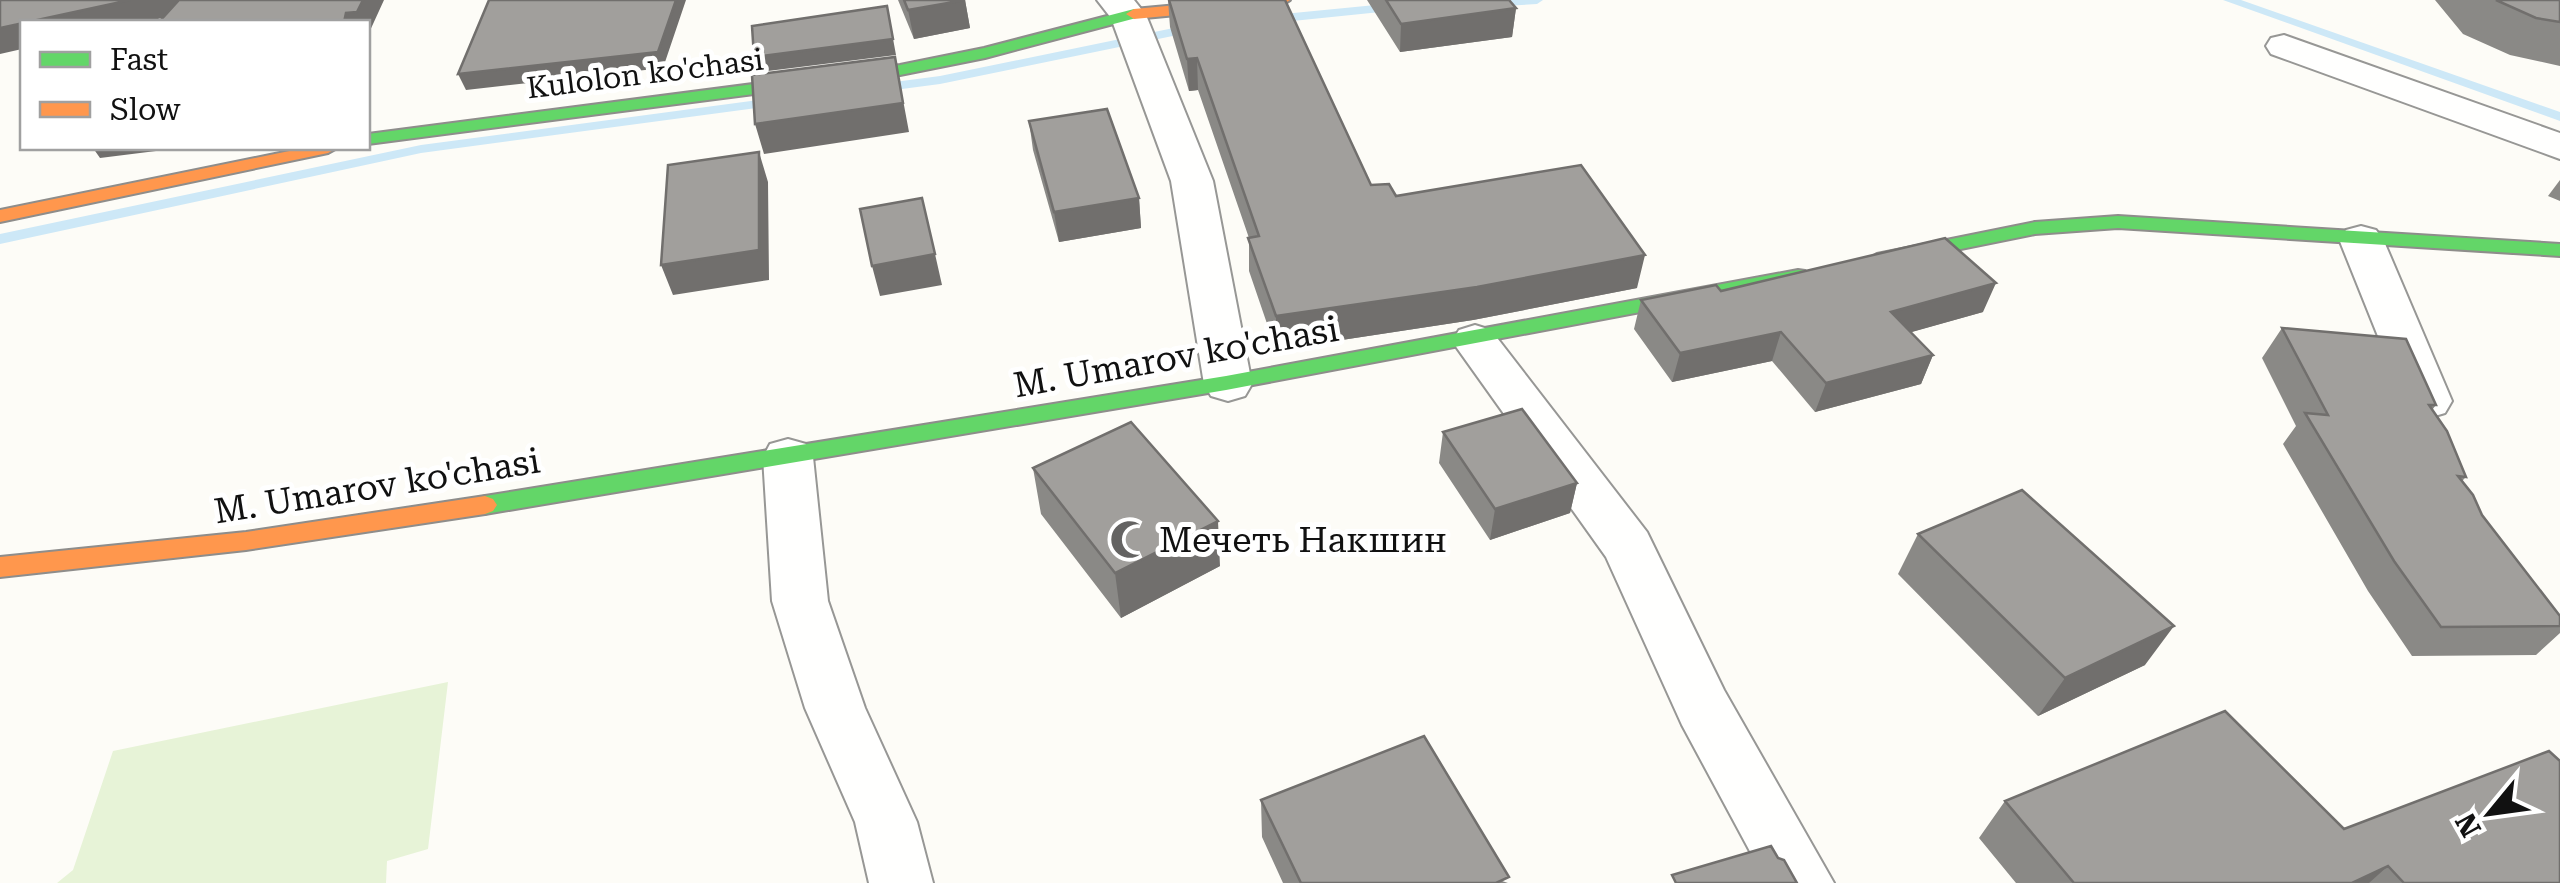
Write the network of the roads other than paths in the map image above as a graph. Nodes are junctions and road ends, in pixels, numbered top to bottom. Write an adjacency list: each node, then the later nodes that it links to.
1 (1282, 0): 2 (street, Kulolon ko'chasi)
2 (1129, 23): 4 (street, Kulolon ko'chasi); 13 (street)
3 (2284, 46): 5 (street)
4 (370, 139)
5 (2560, 147)
6 (318, 150): 7 (street)
7 (0, 216)
8 (2361, 239): 9 (street); 10 (street); 14 (street)
9 (2560, 250)
10 (1861, 263)
11 (1822, 271): 12 (street, M. Umarov ko'chasi)
12 (1475, 341): 13 (street, M. Umarov ko'chasi); 18 (street)
13 (1228, 384): 15 (street, M. Umarov ko'chasi)
14 (2444, 440)
15 (788, 457): 16 (street, M. Umarov ko'chasi); 17 (street)
16 (0, 568)
17 (901, 883)
18 (1802, 883)

